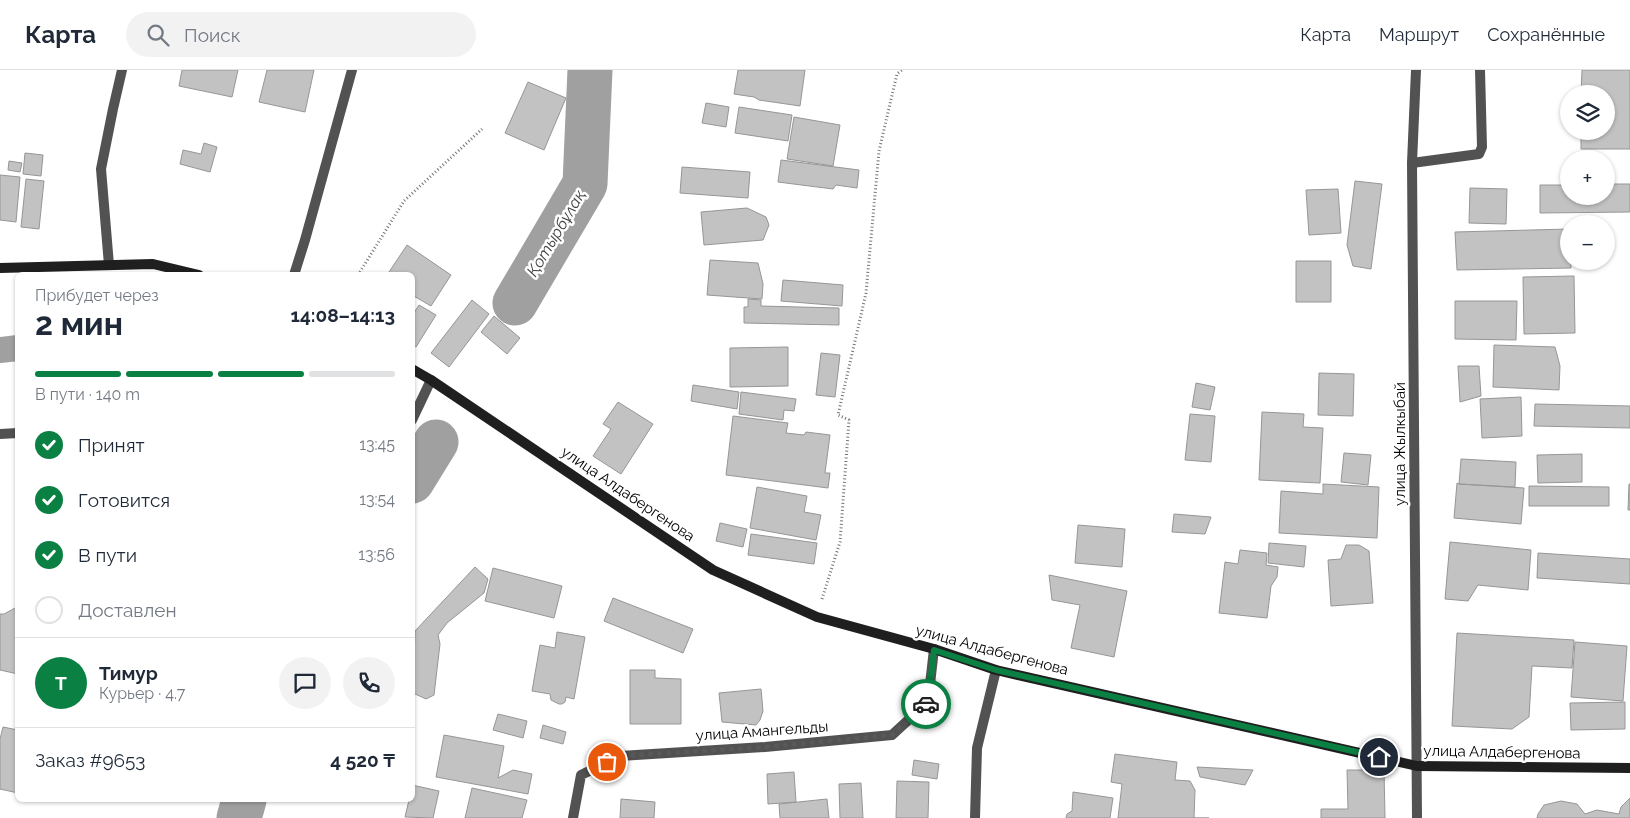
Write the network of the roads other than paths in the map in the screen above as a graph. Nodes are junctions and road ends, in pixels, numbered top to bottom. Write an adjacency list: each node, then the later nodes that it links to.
1 (122, 70): 6 (street)
2 (352, 70): 9 (street)
3 (1416, 70): 5 (street, улица Жылкыбай)
4 (1480, 70): 5 (street)
5 (1412, 163): 17 (street, улица Жылкыбай)
6 (109, 265): 7 (main road); 8 (main road)
7 (0, 268)
8 (186, 272)
9 (295, 272)
10 (415, 370): 11 (main road, улица Алдабергенова)
11 (431, 380): 12 (street); 15 (main road, улица Алдабергенова)
12 (415, 414)
13 (15, 433): 14 (street)
14 (0, 434)
15 (934, 650): 16 (main road, улица Алдабергенова); 19 (street, улица Амангельды)
16 (996, 670): 17 (main road, улица Алдабергенова); 20 (street)
17 (1417, 766): 18 (main road, улица Алдабергенова); 21 (street, улица Жылкыбай)
18 (1630, 768)
19 (573, 818)
20 (976, 818)
21 (1417, 818)

